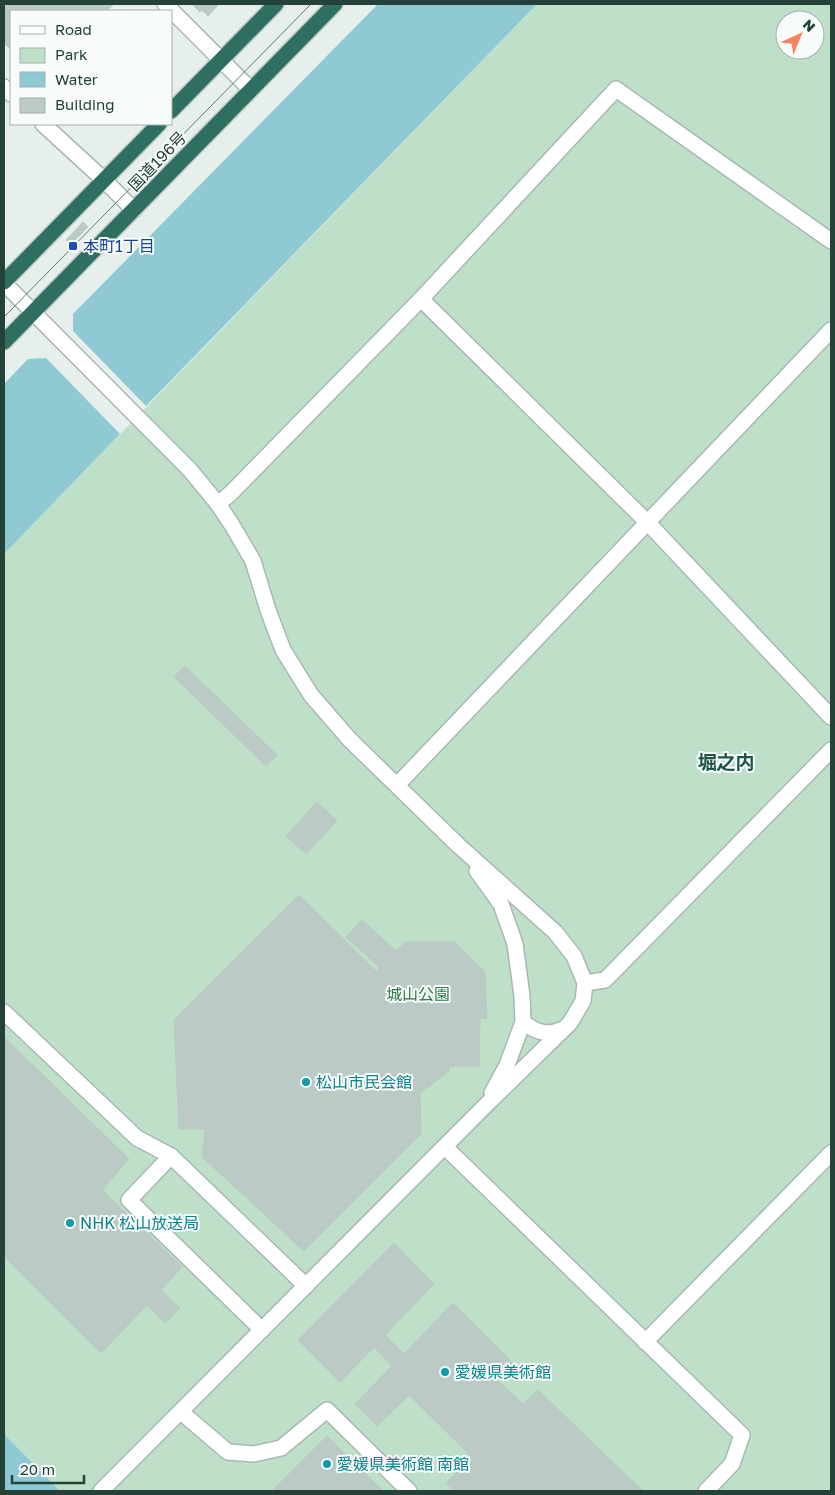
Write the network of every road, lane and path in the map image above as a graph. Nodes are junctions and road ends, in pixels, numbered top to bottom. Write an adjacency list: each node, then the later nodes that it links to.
1 (276, 4): 4 (highway, 国道196号)
2 (334, 4): 5 (highway, 国道196号)
3 (172, 11): 4 (street)
4 (220, 60): 5 (street); 6 (highway, 国道196号)
5 (251, 90): 10 (highway, 国道196号)
6 (172, 110)
7 (44, 125): 9 (street)
8 (158, 125): 9 (highway, 国道196号)
9 (104, 180): 10 (street); 12 (highway, 国道196号)
10 (134, 210): 14 (highway, 国道196号)
11 (831, 241): 13 (street)
12 (4, 283): 14 (street)
13 (422, 299): 17 (street); 18 (street)
14 (33, 312): 16 (highway, 国道196号); 17 (street)
15 (831, 330): 18 (street)
16 (4, 342)
17 (218, 504): 21 (street)
18 (648, 523): 19 (street); 21 (street)
19 (831, 717)
20 (831, 750): 23 (street)
21 (397, 785): 22 (street)
22 (459, 846): 23 (street); 25 (street)
23 (585, 983): 26 (street)
24 (4, 1012): 30 (street)
25 (523, 1022): 26 (street); 27 (street)
26 (570, 1023): 27 (street)
27 (485, 1106): 28 (street)
28 (445, 1147): 31 (street); 33 (street)
29 (831, 1153): 33 (street)
30 (171, 1156): 31 (street); 32 (street)
31 (306, 1286): 32 (street)
32 (262, 1330): 34 (street)
33 (645, 1342): 37 (street)
34 (181, 1412): 35 (street); 36 (street)
35 (102, 1491)
36 (409, 1491)
37 (706, 1491)

